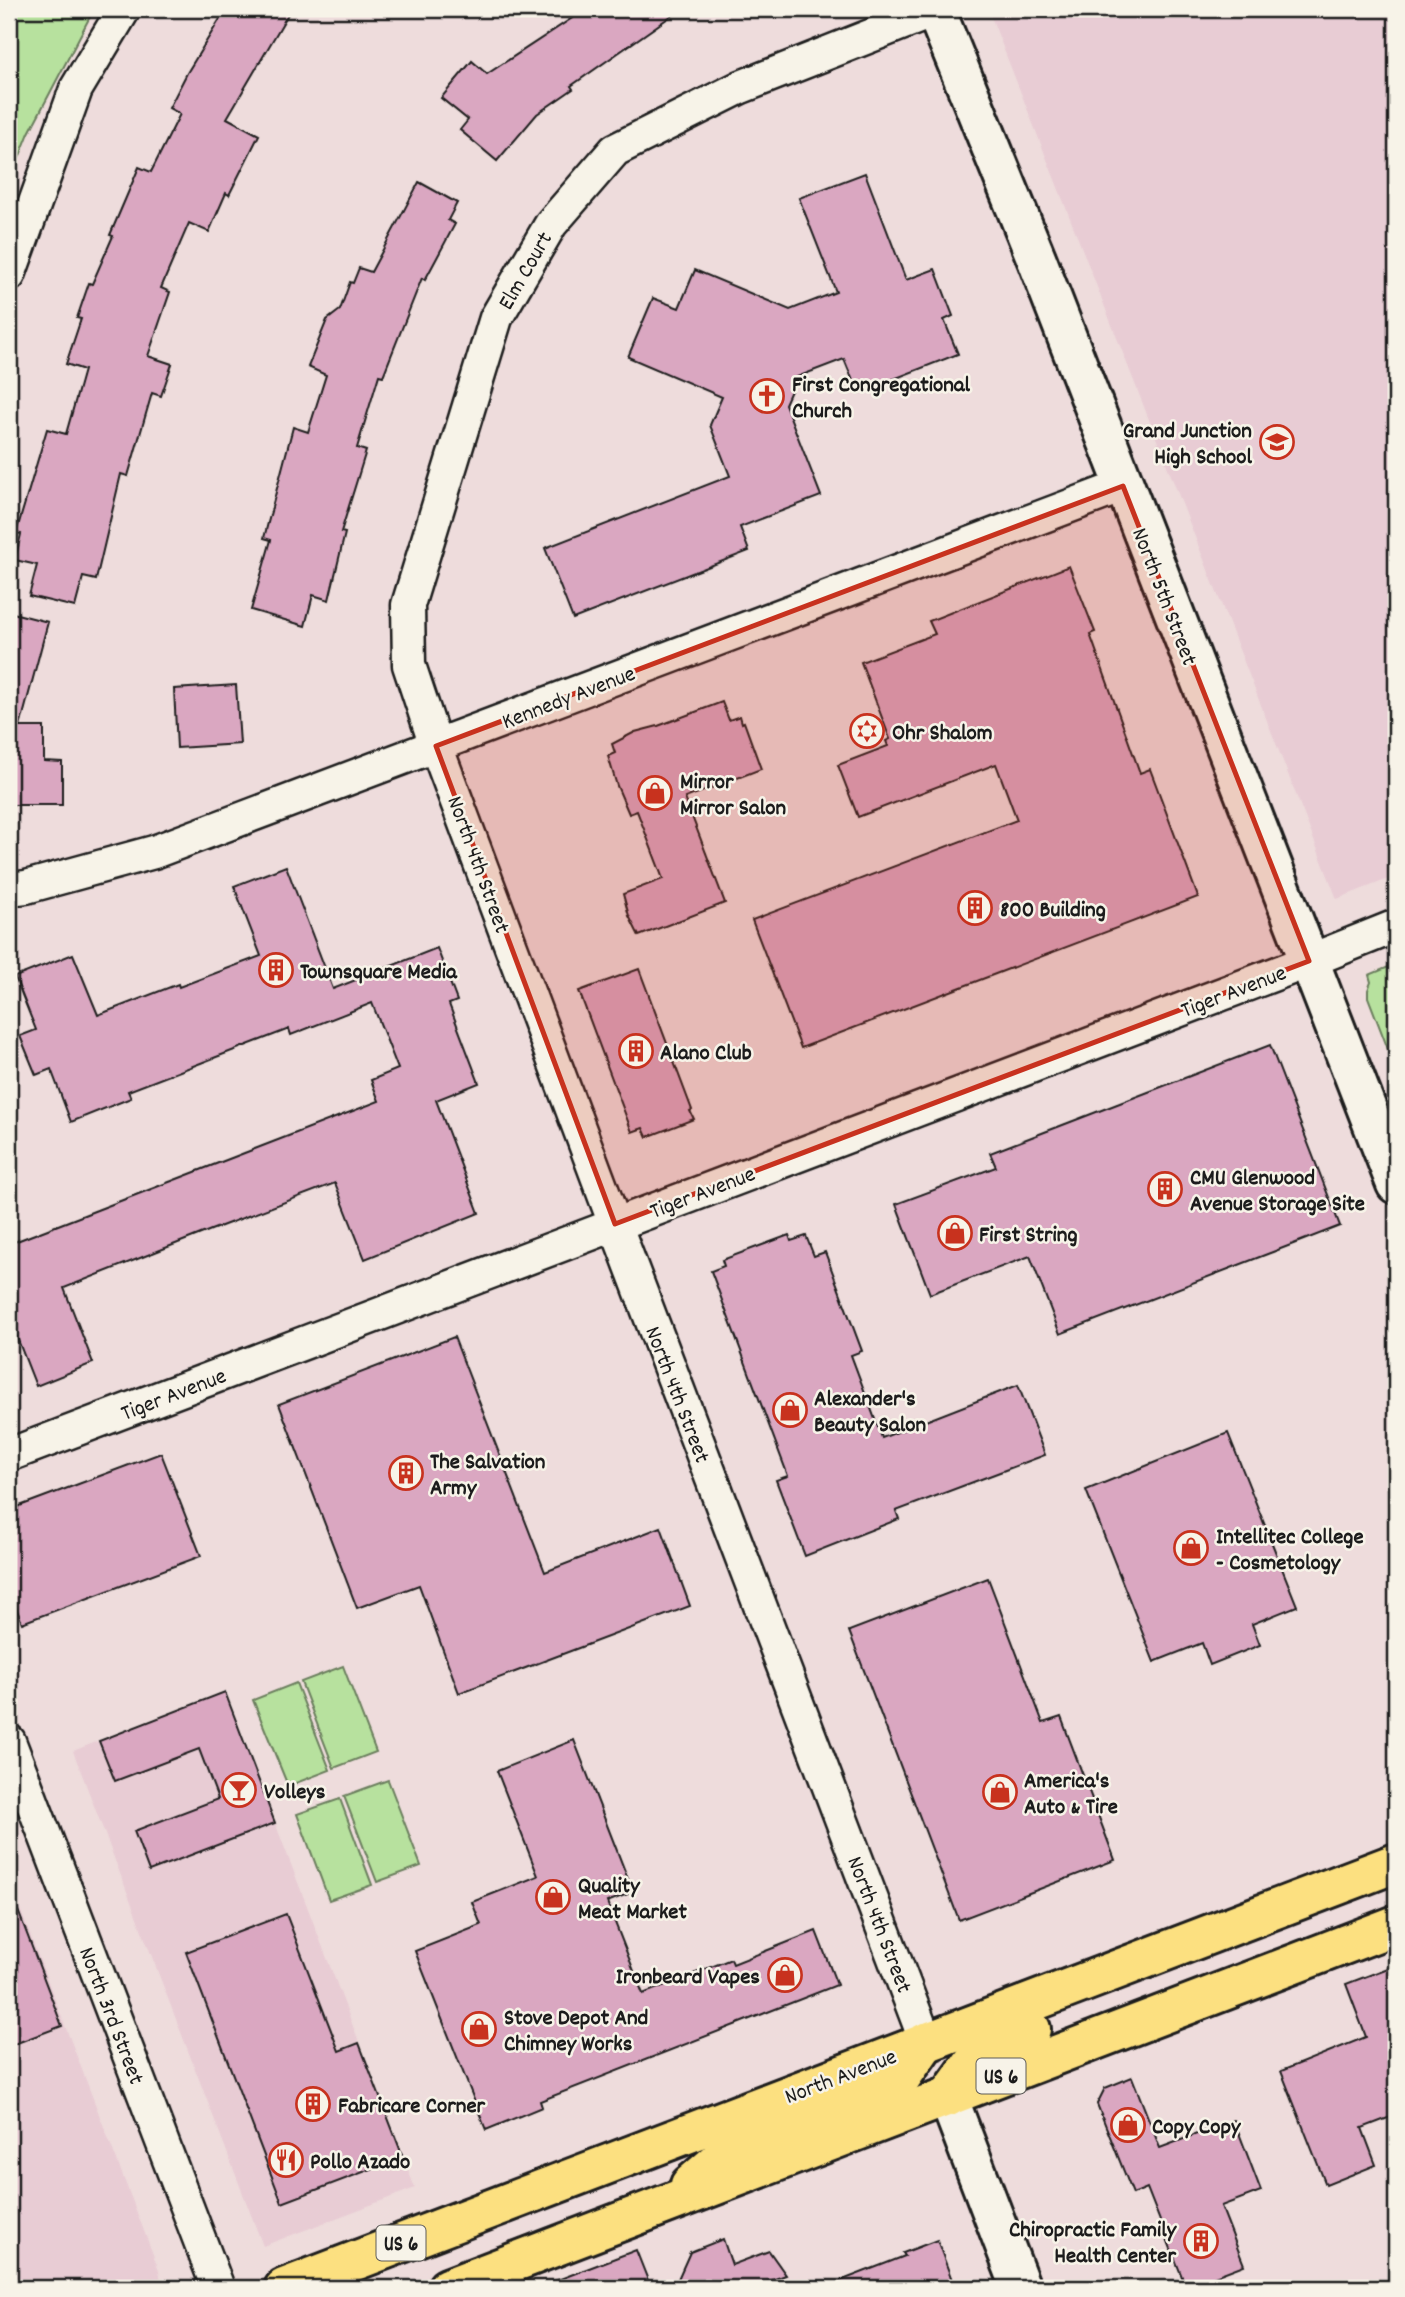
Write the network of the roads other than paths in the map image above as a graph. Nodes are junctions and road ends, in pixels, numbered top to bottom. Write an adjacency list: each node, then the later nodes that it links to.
1 (124, 9): 3 (street)
2 (935, 9): 4 (street, North 5th Street); 5 (street, Elm Court)
3 (9, 275)
4 (1123, 486): 5 (street, Kennedy Avenue); 8 (street, North 5th Street)
5 (436, 746): 6 (street, Kennedy Avenue); 10 (street, North 4th Street)
6 (9, 889)
7 (1396, 926): 8 (street, Tiger Avenue)
8 (1309, 961): 9 (street, North 5th Street); 10 (street, Tiger Avenue)
9 (1396, 1184)
10 (615, 1224): 11 (street, Tiger Avenue); 16 (street, North 4th Street)
11 (9, 1455)
12 (9, 1741): 20 (street, North 3rd Street)
13 (1396, 1863): 15 (main road, North Avenue / US 6)
14 (1396, 1925): 17 (main road, US 6)
15 (1217, 1932): 16 (main road, North Avenue / US 6); 17 (main road)
16 (926, 2042): 18 (main road, North Avenue / US 6); 19 (main road)
17 (948, 2097): 19 (main road, US 6); 24 (street)
18 (518, 2198): 21 (main road, North Avenue / US 6); 22 (main road)
19 (670, 2203): 23 (main road, US 6)
20 (218, 2288)
21 (284, 2288)
22 (353, 2288)
23 (447, 2288)
24 (1021, 2288)

